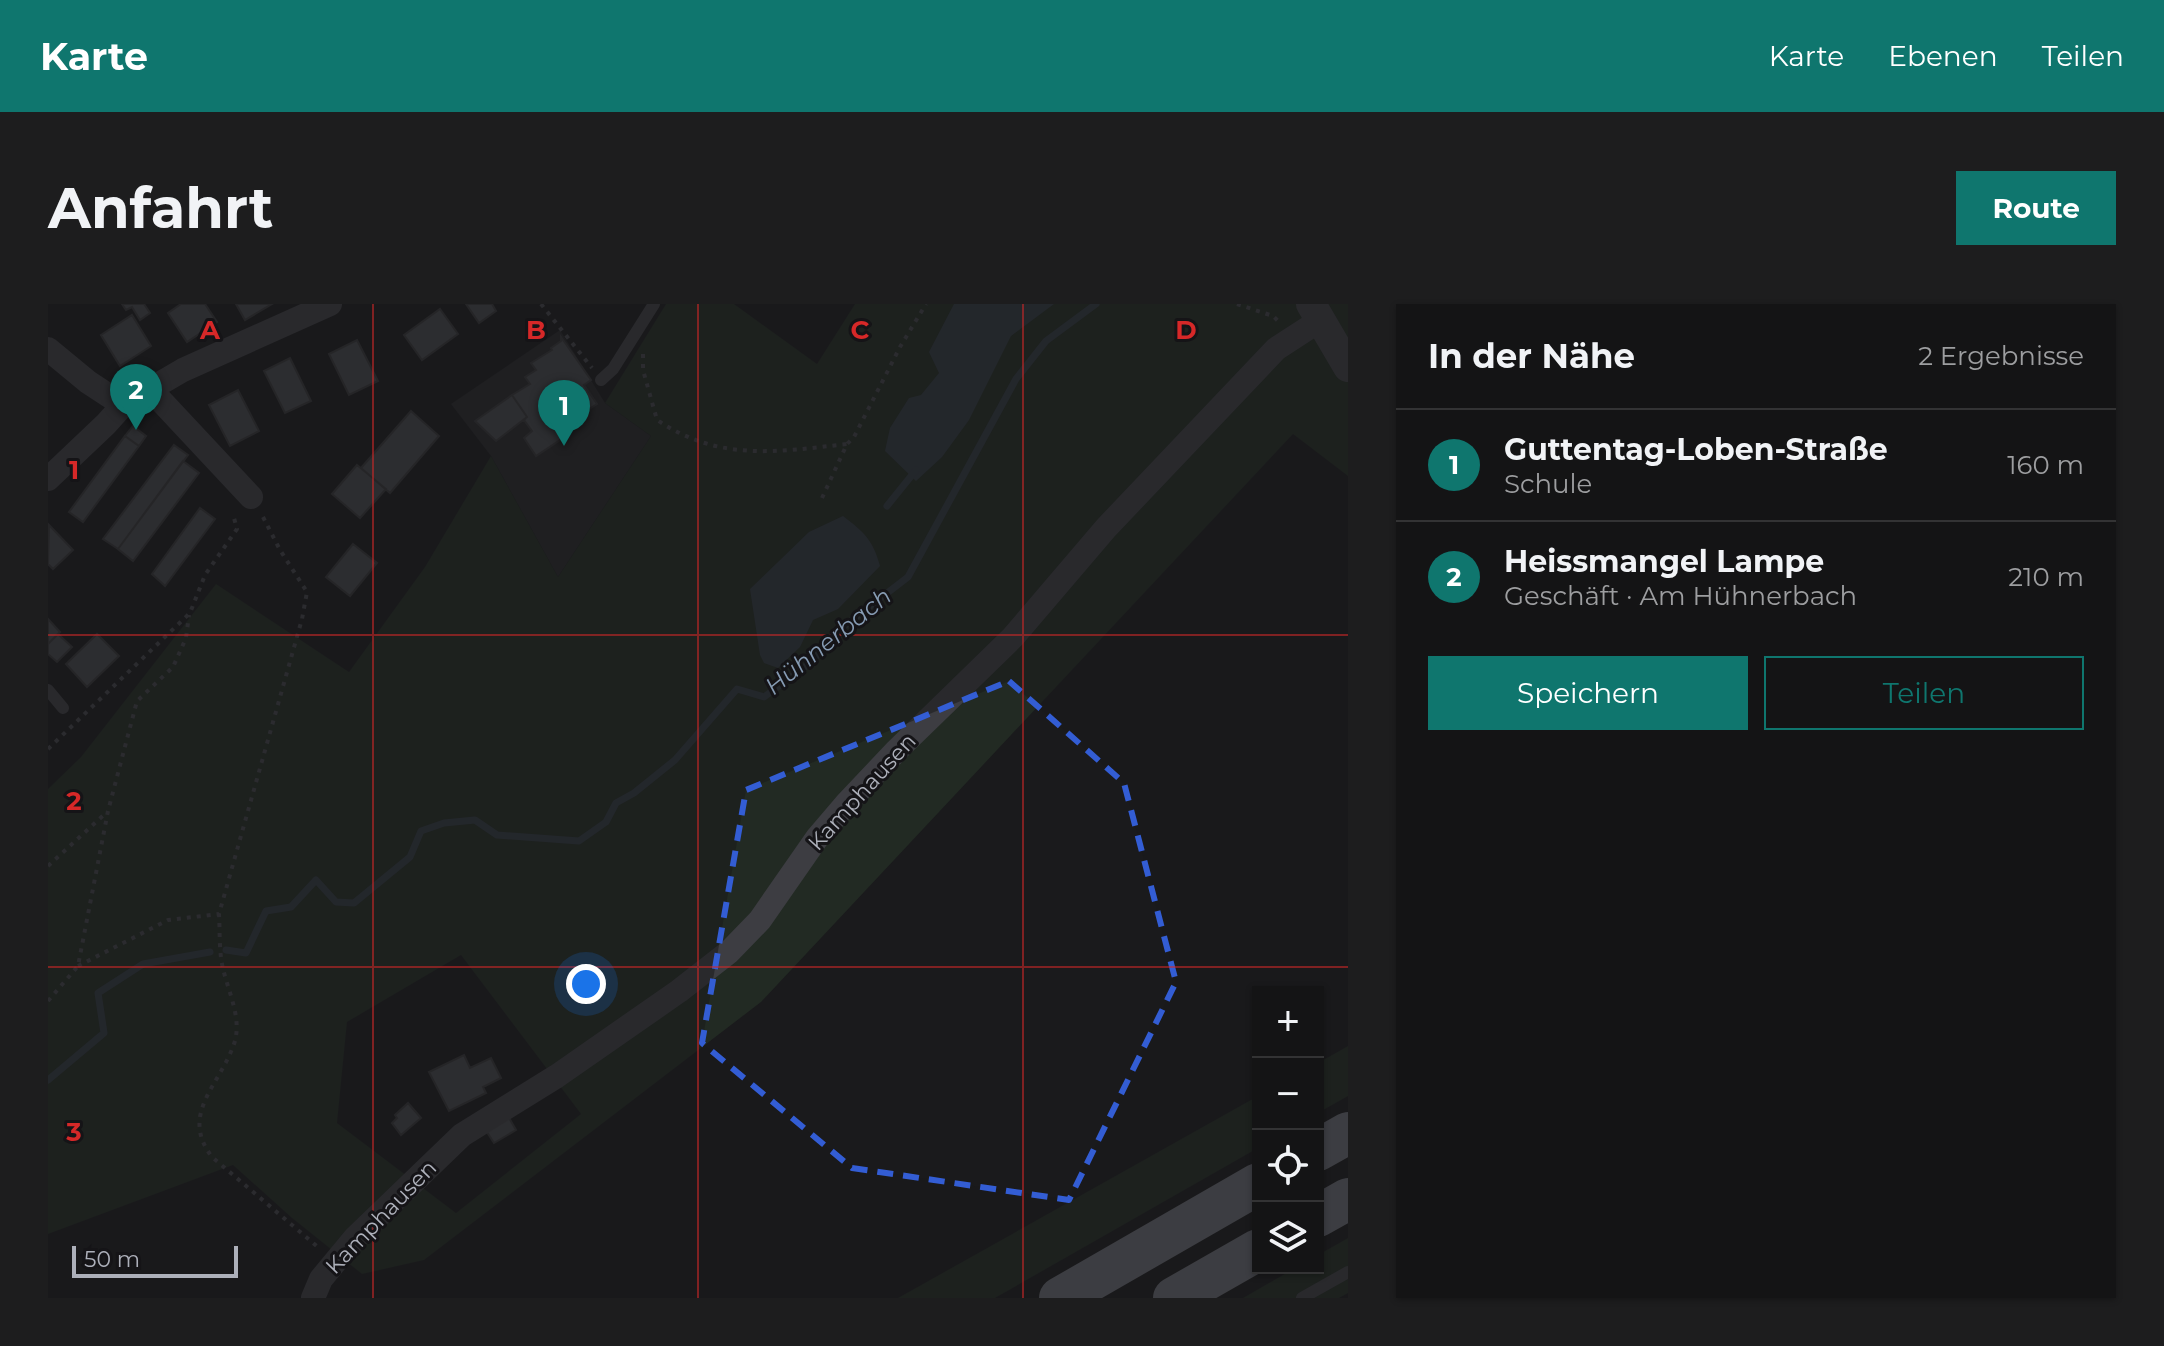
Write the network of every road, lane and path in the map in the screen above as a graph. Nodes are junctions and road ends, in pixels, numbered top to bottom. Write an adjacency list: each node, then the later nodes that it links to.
1 (328, 304): 12 (street)
2 (541, 304): 11 (path)
3 (654, 304): 8 (lane)
4 (926, 304): 14 (path)
5 (1237, 304): 7 (path)
6 (1315, 312): 10 (street); 33 (street, Kamphausen)
7 (1273, 316)
8 (633, 340): 11 (lane); 14 (path)
9 (48, 349): 13 (street)
10 (1348, 367)
11 (601, 380)
12 (150, 389): 13 (street); 16 (street)
13 (123, 405): 15 (street)
14 (847, 444): 17 (path)
15 (48, 479)
16 (251, 497): 18 (path); 24 (path)
17 (822, 498)
18 (190, 613): 21 (path); 22 (path)
19 (48, 690): 20 (lane)
20 (63, 708)
21 (48, 749)
22 (108, 811): 23 (path); 25 (path)
23 (48, 866)
24 (219, 914): 25 (path); 33 (path)
25 (78, 966): 26 (path)
26 (48, 1001)
27 (1348, 1133): 28 (highway)
28 (1324, 1147)
29 (1252, 1187): 36 (highway)
30 (1348, 1199): 31 (highway)
31 (1324, 1213)
32 (1252, 1253): 37 (highway)
33 (334, 1261): 35 (street, Kamphausen)
34 (1348, 1272): 38 (lane)
35 (313, 1298)
36 (1060, 1298)
37 (1174, 1298)
38 (1302, 1298)

